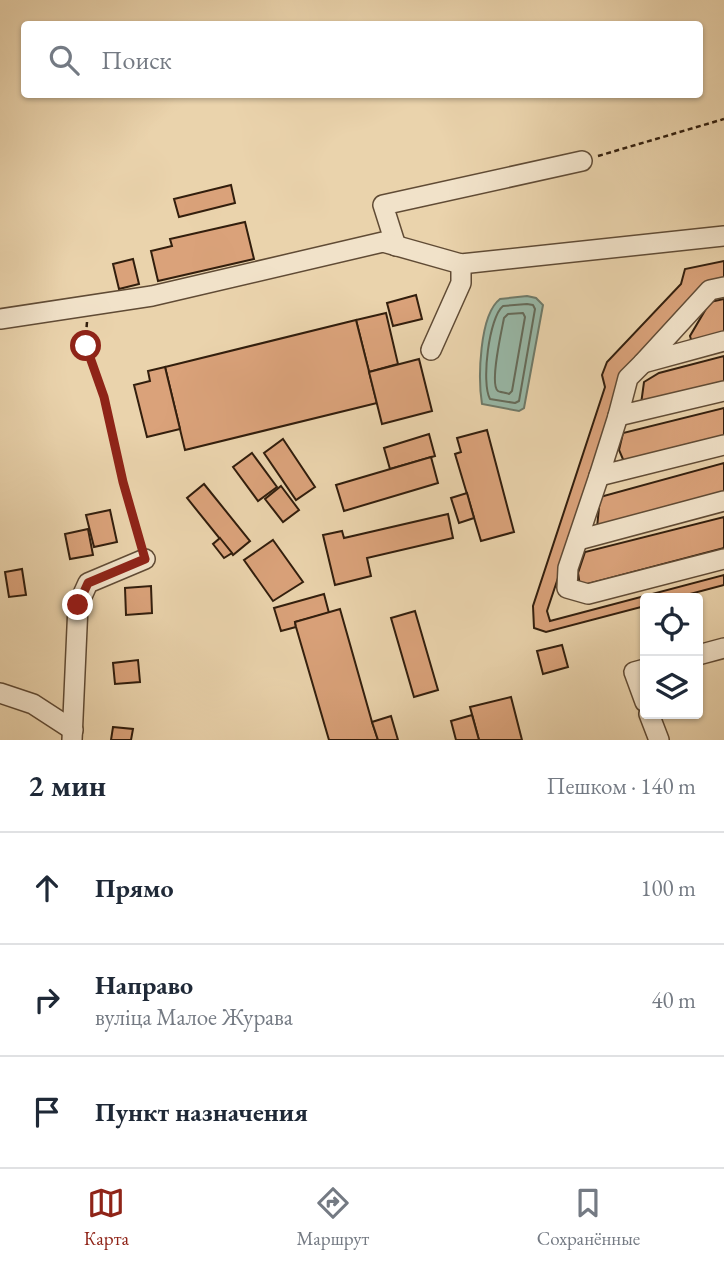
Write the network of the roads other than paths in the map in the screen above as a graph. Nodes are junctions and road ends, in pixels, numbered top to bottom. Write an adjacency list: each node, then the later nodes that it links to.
1 (582, 160): 3 (street)
2 (724, 236): 4 (street)
3 (396, 246): 4 (street); 6 (street)
4 (461, 264): 8 (street)
5 (724, 287): 9 (street)
6 (0, 319)
7 (724, 341): 9 (street)
8 (431, 350)
9 (643, 363): 11 (street)
10 (724, 391): 11 (street)
11 (618, 416): 13 (street)
12 (724, 445): 13 (street)
13 (599, 477): 15 (street)
14 (724, 501): 15 (street)
15 (578, 540): 17 (street)
16 (145, 559): 24 (street)
17 (724, 559)
18 (724, 648): 19 (street)
19 (703, 654)
20 (640, 670): 21 (street)
21 (640, 688)
22 (0, 693): 24 (street)
23 (651, 719): 25 (street)
24 (72, 735)
25 (659, 740)

